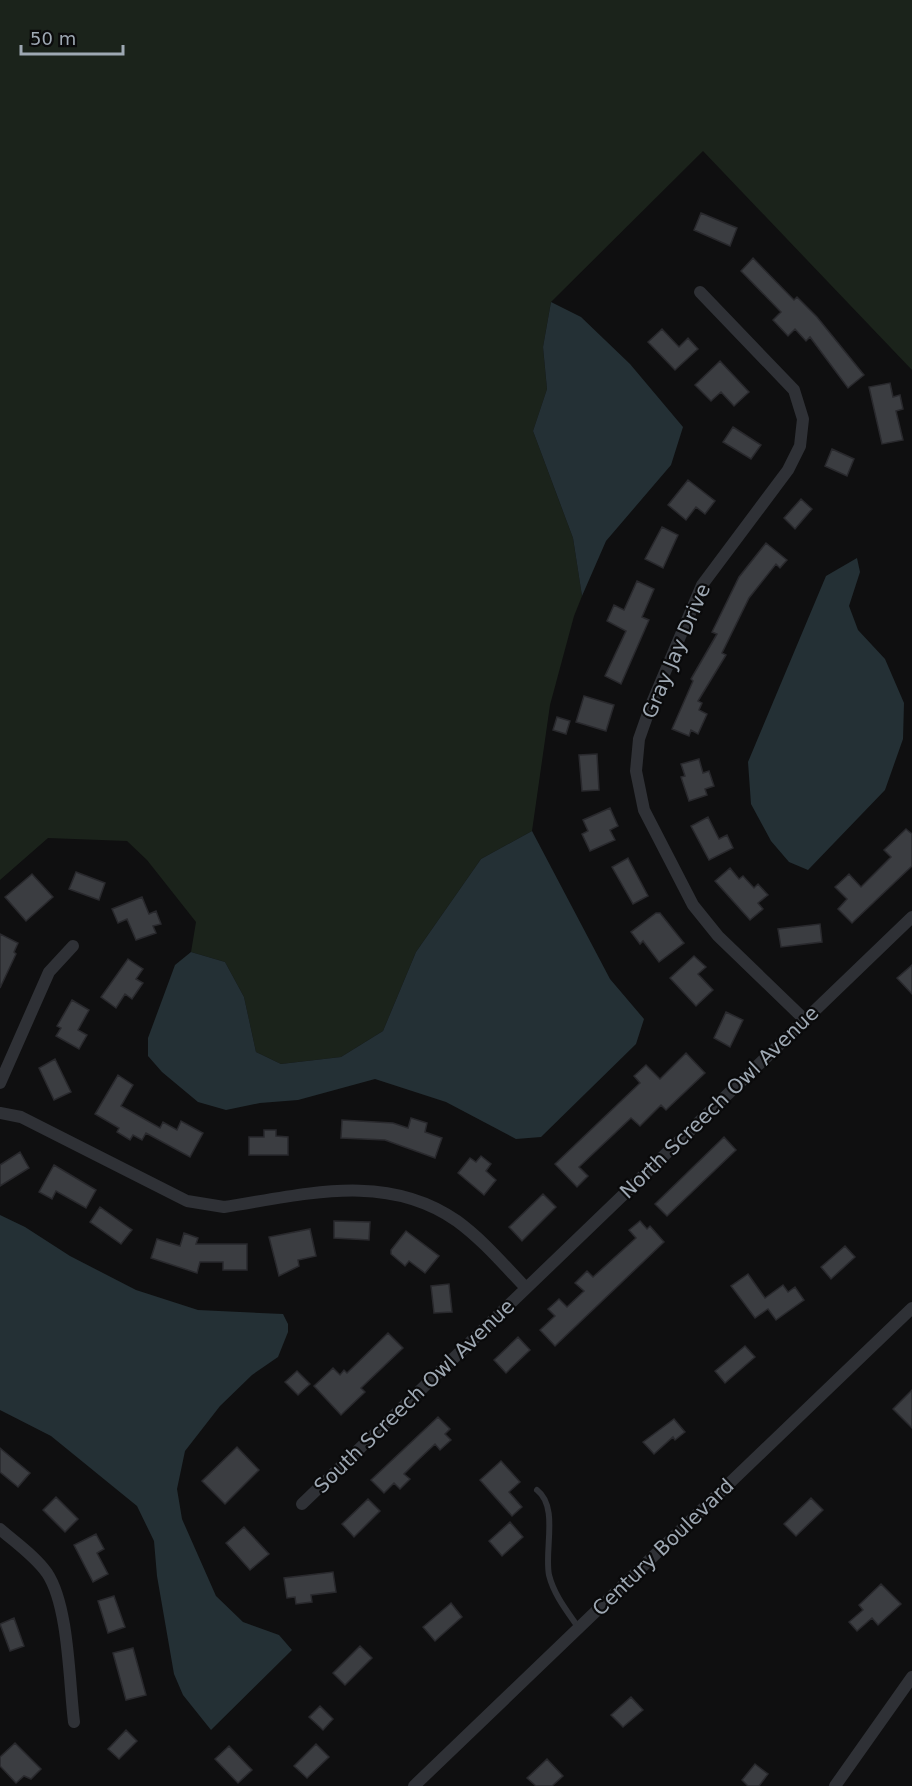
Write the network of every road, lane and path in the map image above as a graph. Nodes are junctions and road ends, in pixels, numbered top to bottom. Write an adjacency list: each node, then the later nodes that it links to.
1 (700, 292): 4 (street, Gray Jay Drive)
2 (912, 916): 4 (street, North Screech Owl Avenue)
3 (73, 946): 5 (street)
4 (804, 1019): 7 (street, North Screech Owl Avenue)
5 (0, 1083)
6 (0, 1113): 7 (street)
7 (526, 1288): 10 (street, South Screech Owl Avenue)
8 (912, 1308): 12 (street, Century Boulevard)
9 (537, 1490): 12 (lane)
10 (302, 1504)
11 (0, 1529): 14 (street)
12 (579, 1628): 15 (street, Century Boulevard)
13 (912, 1677): 16 (street)
14 (74, 1722)
15 (414, 1786)
16 (835, 1786)

